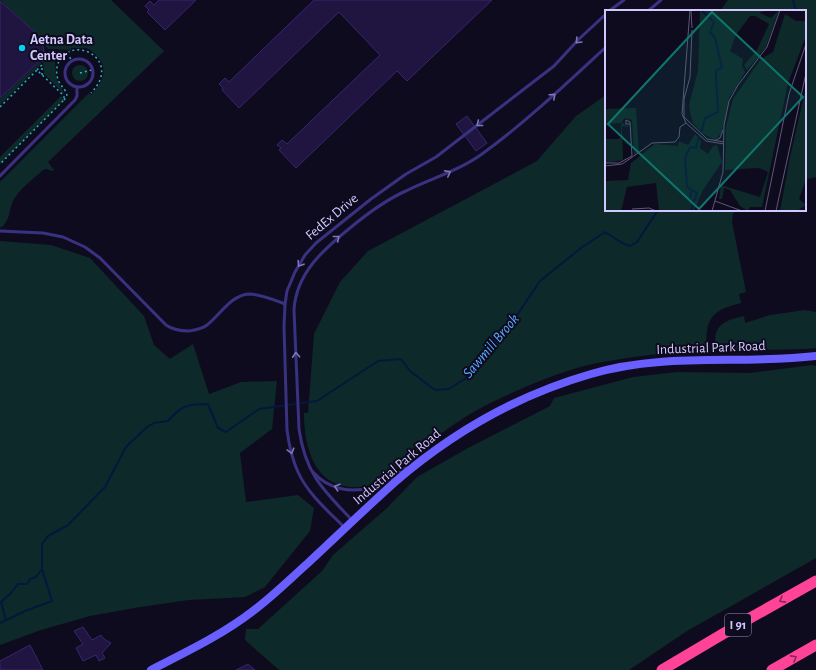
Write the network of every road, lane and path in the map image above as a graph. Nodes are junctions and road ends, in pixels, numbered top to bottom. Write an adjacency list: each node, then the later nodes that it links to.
1 (624, 0): 3 (lane)
2 (661, 0): 4 (lane)
3 (610, 10)
4 (649, 10)
5 (605, 15): 23 (lane, FedEx Drive, one-way to 23)
6 (605, 48): 26 (lane, FedEx Drive, one-way to 6)
7 (52, 52): 8 (path); 9 (path); 11 (path)
8 (67, 52): 9 (path); 10 (path); 17 (path)
9 (60, 60): 18 (path)
10 (72, 61): 13 (lane); 16 (lane)
11 (42, 65): 12 (path); 15 (path)
12 (37, 70): 15 (path); 19 (path)
13 (92, 70): 14 (path); 16 (lane)
14 (80, 73)
15 (42, 75): 18 (path)
16 (77, 87): 21 (lane)
17 (91, 93)
18 (64, 100): 20 (path)
19 (0, 107)
20 (0, 164)
21 (0, 176)
22 (0, 231): 23 (lane)
23 (285, 304): 28 (lane, FedEx Drive, one-way to 28)
24 (816, 356): 25 (street, Industrial Park Road)
25 (446, 442): 26 (lane, one-way to 26); 27 (street, Industrial Park Road)
26 (309, 468): 27 (lane, FedEx Drive)
27 (353, 521): 28 (street, Industrial Park Road)
28 (345, 529): 31 (street, Industrial Park Road)
29 (816, 582): 32 (highway, I 91, one-way to 32)
30 (816, 645): 33 (highway, one-way to 30)
31 (151, 670)
32 (662, 670)
33 (772, 670)

